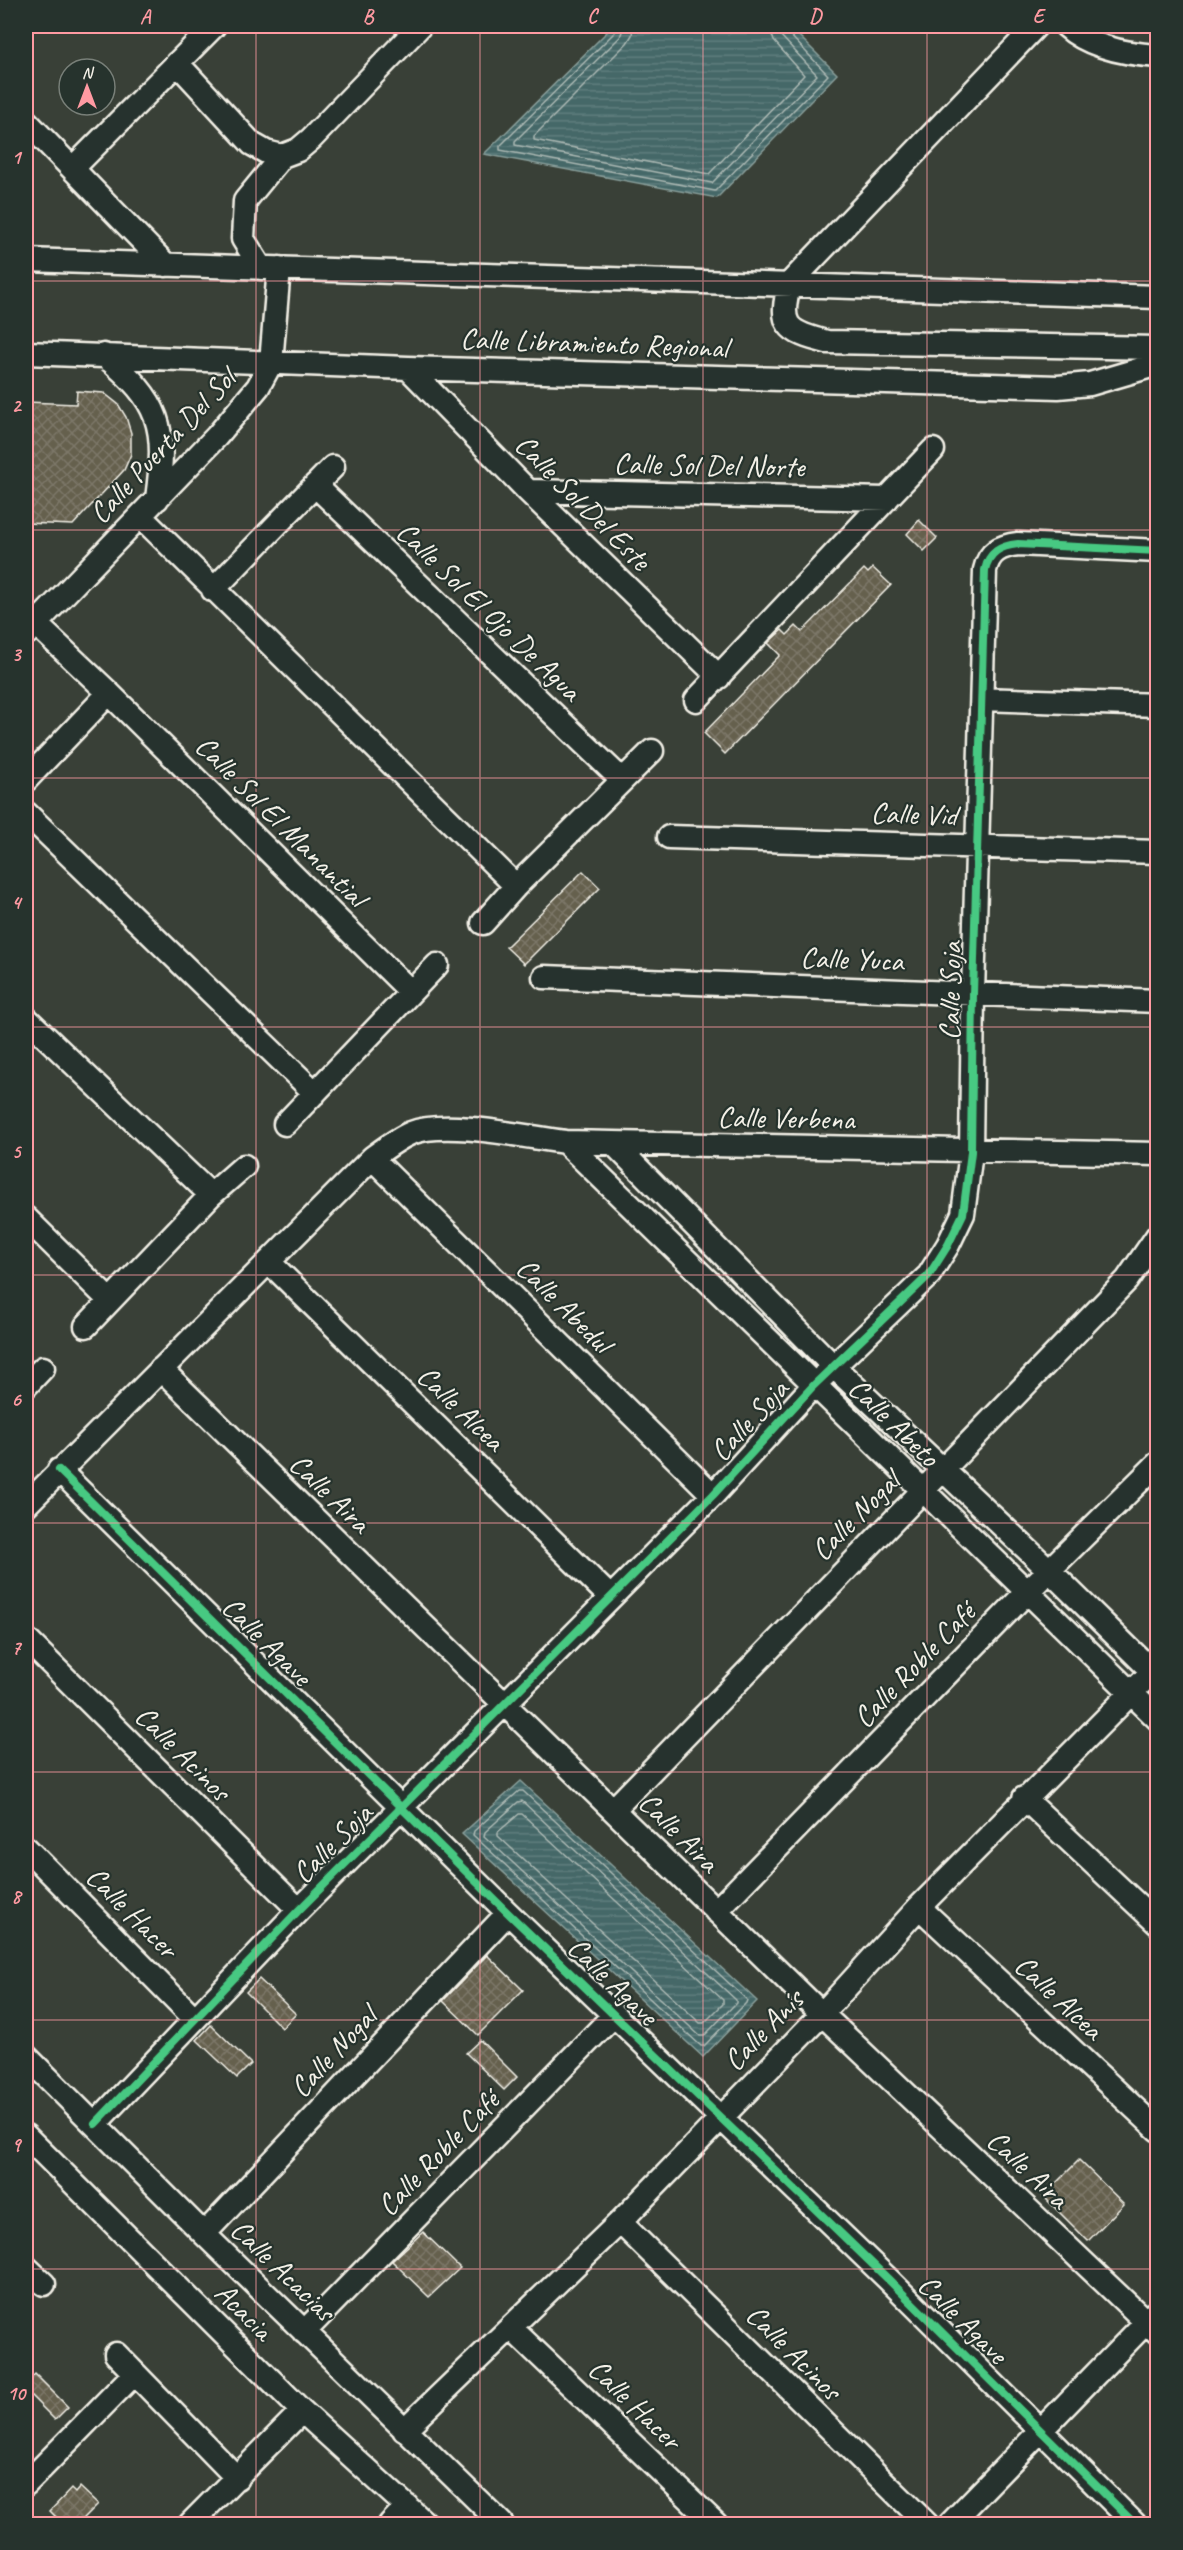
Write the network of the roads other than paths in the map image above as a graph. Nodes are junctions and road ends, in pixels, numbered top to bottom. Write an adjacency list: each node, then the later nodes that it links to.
1 (214, 26): 6 (street)
2 (420, 26): 8 (street)
3 (1036, 26): 13 (street)
4 (1066, 26): 5 (street)
5 (1158, 56)
6 (177, 63): 8 (street); 9 (street)
7 (26, 121): 9 (street)
8 (282, 156): 12 (street)
9 (73, 168): 11 (street)
10 (26, 260): 11 (street)
11 (166, 265): 12 (street)
12 (270, 268): 13 (street); 18 (street, Calle Puerta Del Sol)
13 (790, 283): 14 (street); 15 (street)
14 (1158, 297)
15 (1158, 348)
16 (26, 353): 17 (street, Calle Libramiento Regional)
17 (104, 356): 18 (street, Calle Libramiento Regional); 25 (street)
18 (271, 363): 20 (street, Calle Libramiento Regional); 25 (street, Calle Puerta Del Sol)
19 (1158, 364): 20 (street, Calle Libramiento Regional)
20 (408, 368): 24 (street, Calle Sol Del Este)
21 (933, 450): 26 (street)
22 (333, 467): 23 (street)
23 (315, 485): 29 (street); 38 (street, Calle Sol El Ojo De Agua)
24 (528, 491): 26 (street, Calle Sol Del Norte); 31 (street, Calle Sol Del Este)
25 (157, 499): 27 (street, Calle Puerta Del Sol)
26 (887, 499): 31 (street)
27 (140, 516): 29 (street); 30 (street, Calle Puerta Del Sol)
28 (1158, 551): 33 (street, Calle Soja)
29 (213, 590): 43 (street)
30 (31, 629): 32 (street, Calle Sol El Manantial)
31 (719, 677): 34 (street)
32 (110, 693): 37 (street); 47 (street, Calle Sol El Manantial)
33 (982, 699): 35 (street); 41 (street, Calle Soja)
34 (696, 700)
35 (1158, 705)
36 (652, 751): 38 (street)
37 (26, 780)
38 (622, 780): 43 (street)
39 (26, 813): 51 (street)
40 (669, 837): 41 (street, Calle Vid)
41 (978, 846): 42 (street, Calle Vid); 48 (street, Calle Soja)
42 (1158, 852)
43 (516, 886): 44 (street)
44 (483, 923)
45 (436, 966): 47 (street)
46 (544, 977): 48 (street, Calle Yuca)
47 (411, 992): 51 (street)
48 (973, 994): 49 (street, Calle Yuca); 55 (street, Calle Soja)
49 (1158, 1001)
50 (26, 1018): 59 (street)
51 (315, 1093): 52 (street)
52 (285, 1124)
53 (565, 1142): 54 (street, Calle Verbena); 57 (street, Calle Verbena); 69 (street, Calle Abeto)
54 (613, 1143): 55 (street, Calle Verbena); 65 (street, Calle Abeto)
55 (971, 1152): 56 (street, Calle Verbena); 65 (street, Calle Soja)
56 (1158, 1154)
57 (372, 1158): 62 (street); 74 (street, Calle Abedul)
58 (244, 1166): 59 (street)
59 (212, 1195): 63 (street)
60 (26, 1218): 63 (street)
61 (1158, 1235): 71 (street, Calle Nogal)
62 (269, 1262): 67 (street); 78 (street, Calle Alcea)
63 (109, 1300): 64 (street)
64 (86, 1326)
65 (833, 1366): 69 (street, Calle Soja); 71 (street, Calle Abeto)
66 (43, 1368): 68 (street)
67 (162, 1370): 72 (street); 82 (street, Calle Aira)
68 (26, 1386)
69 (813, 1386): 73 (street, Calle Abeto); 74 (street, Calle Soja)
70 (1158, 1463): 76 (street, Calle Roble Café)
71 (943, 1469): 73 (street, Calle Nogal); 76 (street, Calle Abeto)
72 (59, 1470): 75 (street); 85 (street, Calle Agave)
73 (923, 1490): 77 (street, Calle Abeto); 86 (street, Calle Nogal)
74 (713, 1495): 78 (street, Calle Soja)
75 (26, 1505)
76 (1049, 1570): 77 (street, Calle Roble Café); 80 (street, Calle Abeto)
77 (1027, 1592): 81 (street, Calle Abeto); 90 (street, Calle Roble Café)
78 (610, 1597): 82 (street, Calle Soja)
79 (26, 1639): 89 (street, Calle Acinos)
80 (1156, 1671): 81 (street, Calle Anís)
81 (1131, 1693): 83 (street, Calle Abeto); 84 (street, Calle Anís)
82 (503, 1704): 85 (street, Calle Soja); 86 (street, Calle Aira)
83 (1158, 1719)
84 (1024, 1798): 88 (street, Calle Anís); 92 (street)
85 (401, 1808): 89 (street, Calle Soja); 91 (street, Calle Agave)
86 (614, 1809): 90 (street, Calle Aira)
87 (26, 1848): 95 (street, Calle Hacer)
88 (919, 1907): 93 (street, Calle Anís); 99 (street, Calle Alcea)
89 (299, 1910): 95 (street, Calle Soja)
90 (716, 1911): 93 (street, Calle Aira)
91 (508, 1913): 94 (street, Calle Agave); 102 (street, Calle Nogal)
92 (1158, 1924)
93 (822, 2014): 97 (street, Calle Anís); 105 (street, Calle Aira)
94 (614, 2015): 97 (street, Calle Agave); 107 (street, Calle Roble Café)
95 (195, 2019): 98 (street, Calle Soja)
96 (26, 2056): 98 (street, Calle Acacias)
97 (721, 2116): 101 (street, Calle Anís); 112 (street, Calle Agave)
98 (96, 2124): 102 (street, Calle Acacias)
99 (1158, 2130)
100 (26, 2136): 110 (street, Acacia)
101 (620, 2222): 106 (street, Calle Anís); 121 (street, Calle Acinos)
102 (204, 2234): 107 (street, Calle Acacias)
103 (26, 2268): 104 (street)
104 (44, 2284)
105 (1154, 2322): 112 (street)
106 (512, 2328): 111 (street, Calle Anís); 120 (street, Calle Hacer)
107 (304, 2332): 111 (street, Calle Acacias)
108 (116, 2354): 109 (street)
109 (134, 2374): 113 (street); 114 (street)
110 (302, 2410): 113 (street); 115 (street, Acacia)
111 (404, 2430): 119 (street, Calle Acacias)
112 (1042, 2431): 122 (street); 123 (street, Calle Agave)
113 (237, 2478): 116 (street)
114 (26, 2484)
115 (406, 2506): 117 (street); 118 (street, Acacia)
116 (190, 2524)
117 (390, 2524)
118 (426, 2524)
119 (502, 2524)
120 (716, 2524)
121 (927, 2524)
122 (950, 2524)
123 (1135, 2524)

